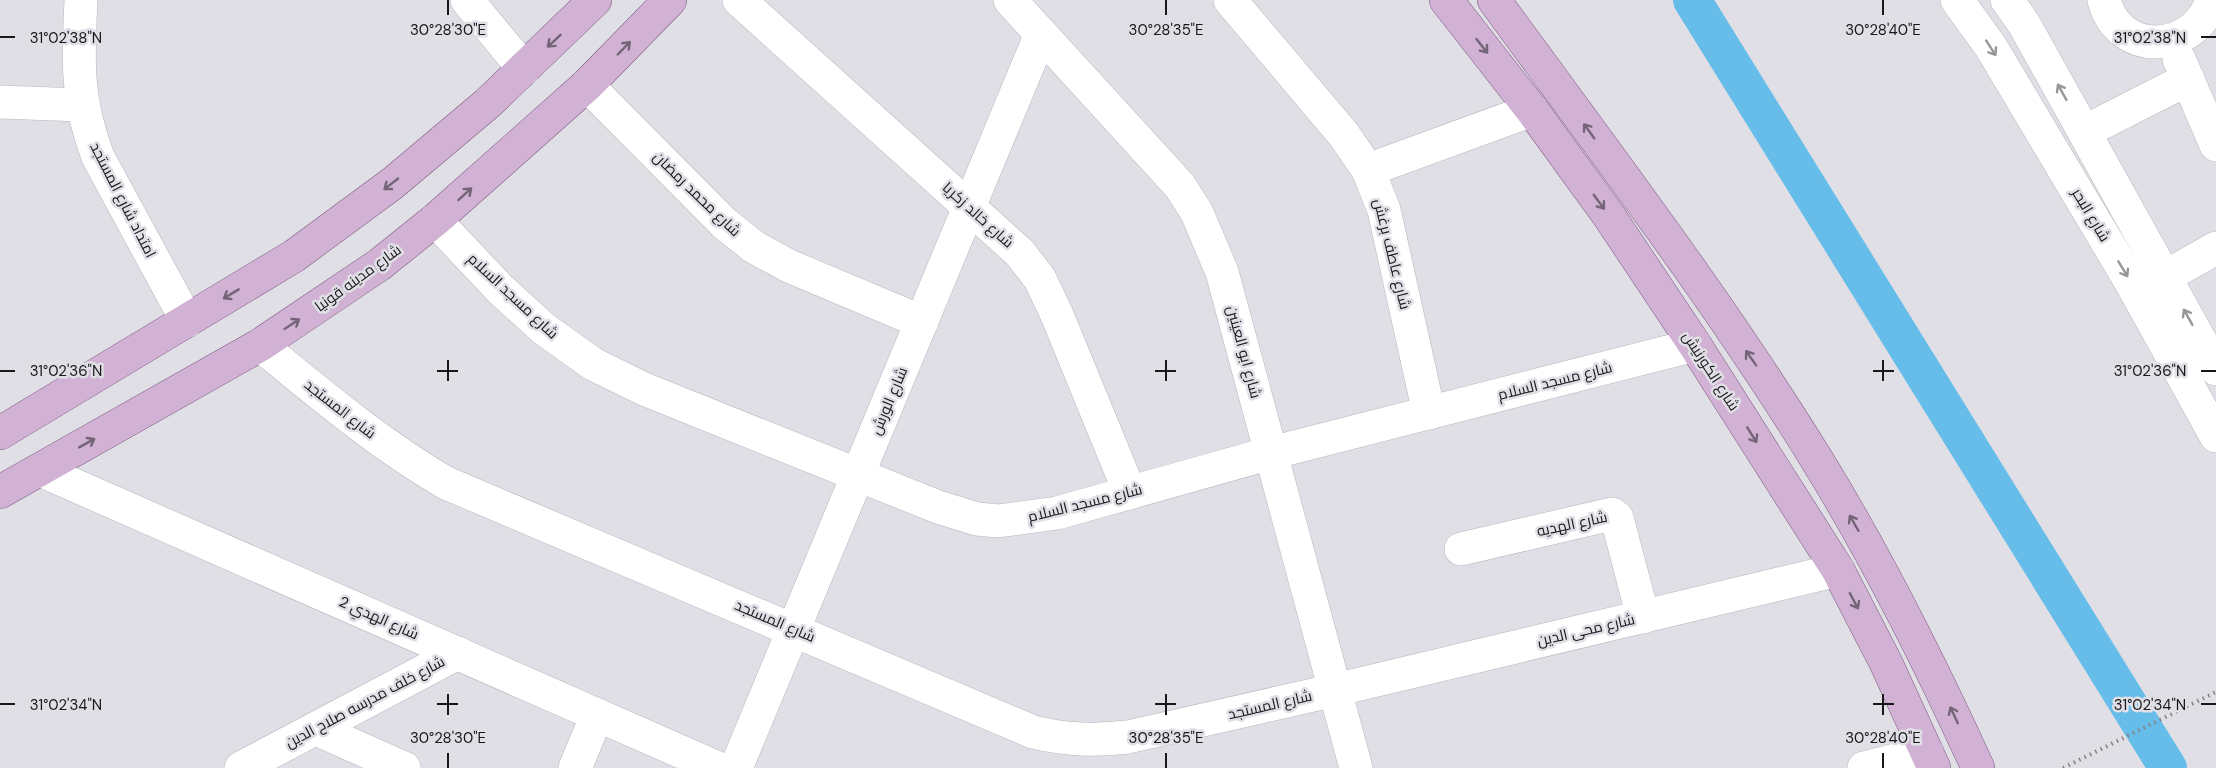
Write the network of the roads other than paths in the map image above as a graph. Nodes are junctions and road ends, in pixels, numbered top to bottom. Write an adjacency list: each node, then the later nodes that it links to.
1 (81, 0): 20 (street, امتداد شارع المستجد)
2 (467, 0): 16 (street)
3 (595, 0): 16 (main road, one-way to 16)
4 (670, 0): 18 (main road, شارع مدينه قونيا, one-way to 4)
5 (739, 0): 25 (street, شارع خالد زكريا)
6 (1010, 0): 14 (street, شارع ابو العينين)
7 (1230, 0): 24 (street, شارع عاطف برغش)
8 (1446, 0): 21 (main road, شارع الكورنيش, one-way to 21)
9 (1494, 0): 59 (main road, one-way to 9)
10 (1957, 0): 34 (street, شارع البحر, one-way to 34)
11 (2007, 0): 22 (street, one-way to 11)
12 (2104, 0): 15 (street)
13 (2212, 0): 15 (street)
14 (1041, 34): 25 (street, شارع الورش); 38 (street, شارع ابو العينين)
15 (2171, 40): 17 (street)
16 (524, 69): 29 (main road, one-way to 29)
17 (2188, 80): 22 (street); 23 (street)
18 (587, 86): 26 (main road, شارع مدينه قونيا, one-way to 18); 30 (street, شارع محمد رمضان)
19 (0, 102): 20 (street)
20 (81, 105): 29 (street, امتداد شارع المستجد)
21 (1532, 110): 24 (street); 32 (main road, شارع الكورنيش, one-way to 32)
22 (2084, 132): 28 (street)
23 (2216, 145)
24 (1368, 170): 35 (street, شارع عاطف برغش)
25 (968, 206): 30 (street, شارع الورش); 42 (street, شارع خالد زكريا)
26 (435, 220): 31 (main road, شارع مدينه قونيا, one-way to 26); 40 (street, شارع مسجد السلام)
27 (2216, 248): 28 (street)
28 (2165, 278): 33 (street, one-way to 28)
29 (188, 321): 36 (main road)
30 (922, 322): 40 (street, شارع الورش)
31 (260, 345): 39 (main road, شارع مدينه قونيا, one-way to 31); 46 (street, شارع المستجد)
32 (1695, 345): 35 (street, شارع مسجد السلام); 44 (main road, شارع الكورنيش, one-way to 44)
33 (2216, 369)
34 (2204, 387): 37 (street, شارع البحر)
35 (1429, 413): 38 (street, شارع مسجد السلام)
36 (0, 433)
37 (2216, 436)
38 (1271, 453): 42 (street, شارع مسجد السلام); 48 (street, شارع ابو العينين)
39 (40, 470): 41 (main road, شارع مدينه قونيا); 47 (street, شارع الهدي 2)
40 (858, 474): 42 (street, شارع مسجد السلام); 46 (street, شارع الورش)
41 (0, 492)
42 (1130, 493)
43 (1461, 549): 45 (street, شارع الهديه)
44 (1838, 570): 45 (street, شارع محى الدين); 51 (main road, شارع الكورنيش, one-way to 51)
45 (1643, 616): 48 (street, شارع محى الدين)
46 (794, 628): 48 (street, شارع المستجد); 56 (street, شارع الورش)
47 (458, 652): 49 (street, شارع الهدي 2); 50 (street, شارع خلف مدرسه صلاح الدين)
48 (1335, 690): 57 (street, شارع ابو العينين)
49 (597, 715): 54 (street); 55 (street, شارع الهدي 2)
50 (316, 729): 52 (street, شارع خلف مدرسه صلاح الدين); 53 (street)
51 (1931, 760): 58 (street)
52 (241, 768)
53 (401, 768)
54 (575, 768)
55 (718, 768)
56 (736, 768)
57 (1356, 768)
58 (1864, 768)
59 (1978, 768)

